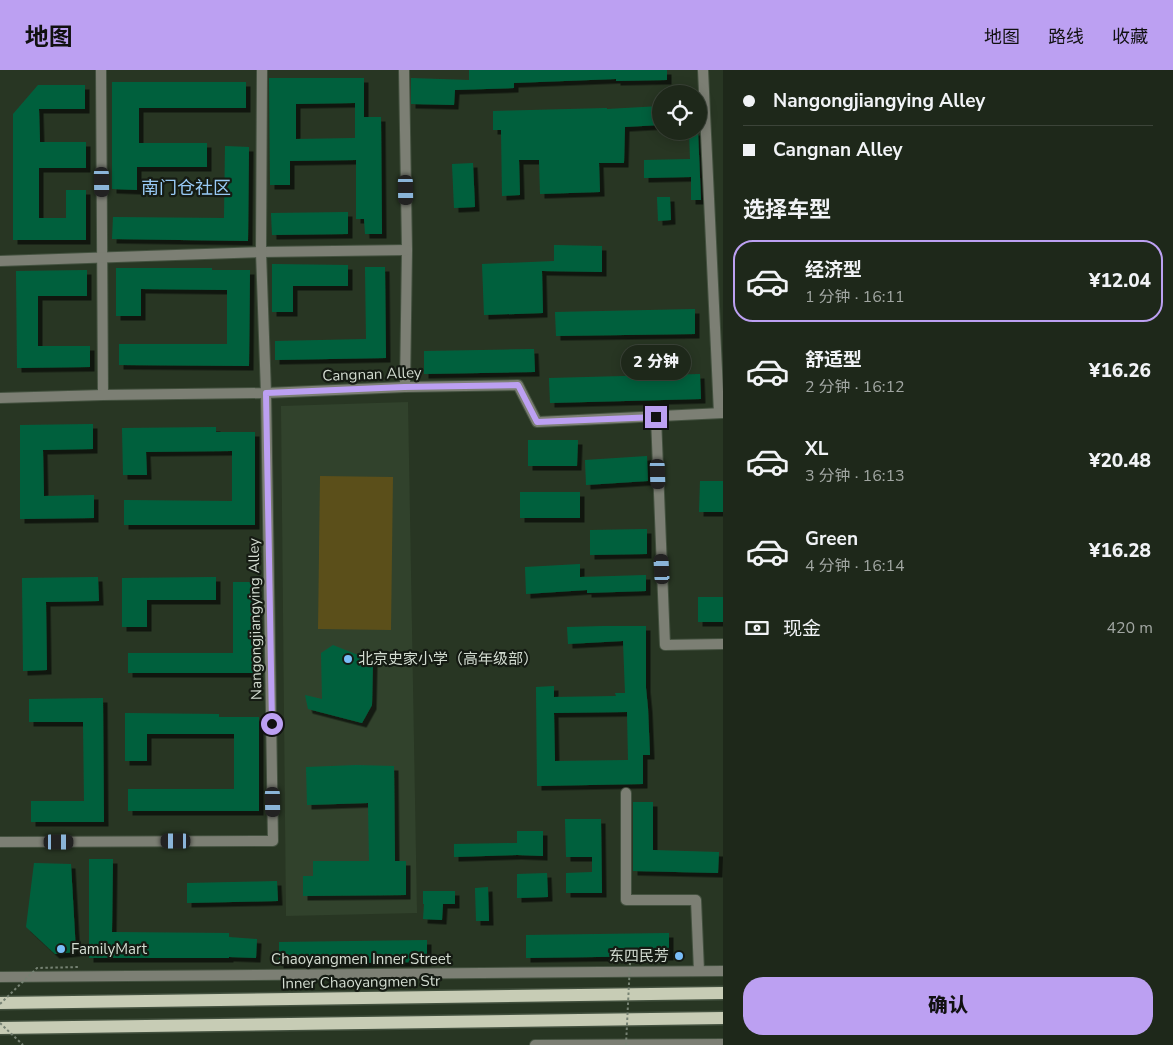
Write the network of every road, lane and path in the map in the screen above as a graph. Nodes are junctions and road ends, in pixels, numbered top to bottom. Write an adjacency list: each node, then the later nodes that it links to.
1 (100, 70): 7 (street)
2 (262, 70): 6 (street)
3 (404, 70): 5 (street)
4 (703, 70): 13 (street)
5 (407, 250): 6 (street); 9 (street)
6 (261, 252): 7 (street); 10 (street)
7 (102, 257): 8 (street); 11 (street)
8 (0, 261)
9 (404, 387): 10 (street, Cangnan Alley); 14 (street, Cangnan Alley)
10 (266, 393): 11 (street, Cangnan Alley); 17 (street, Nangongjiangying Alley)
11 (103, 395): 12 (street, Cangnan Alley)
12 (0, 398)
13 (721, 413): 14 (street, Cangnan Alley)
14 (656, 417): 15 (street)
15 (723, 644)
16 (626, 793): 20 (street)
17 (0, 842)
18 (630, 963): 31 (path, bridge)
19 (79, 967): 24 (path, bridge)
20 (699, 971): 21 (street, Chaoyangmen Inner Street); 22 (street, Chaoyangmen Inner Street)
21 (723, 971)
22 (0, 977)
23 (723, 992): 24 (main road, Inner Chaoyangmen Str)
24 (0, 1004)
25 (723, 1018): 27 (main road)
26 (0, 1023): 29 (path, bridge)
27 (0, 1028)
28 (723, 1044): 30 (street)
29 (23, 1045)
30 (534, 1045)
31 (626, 1045)

